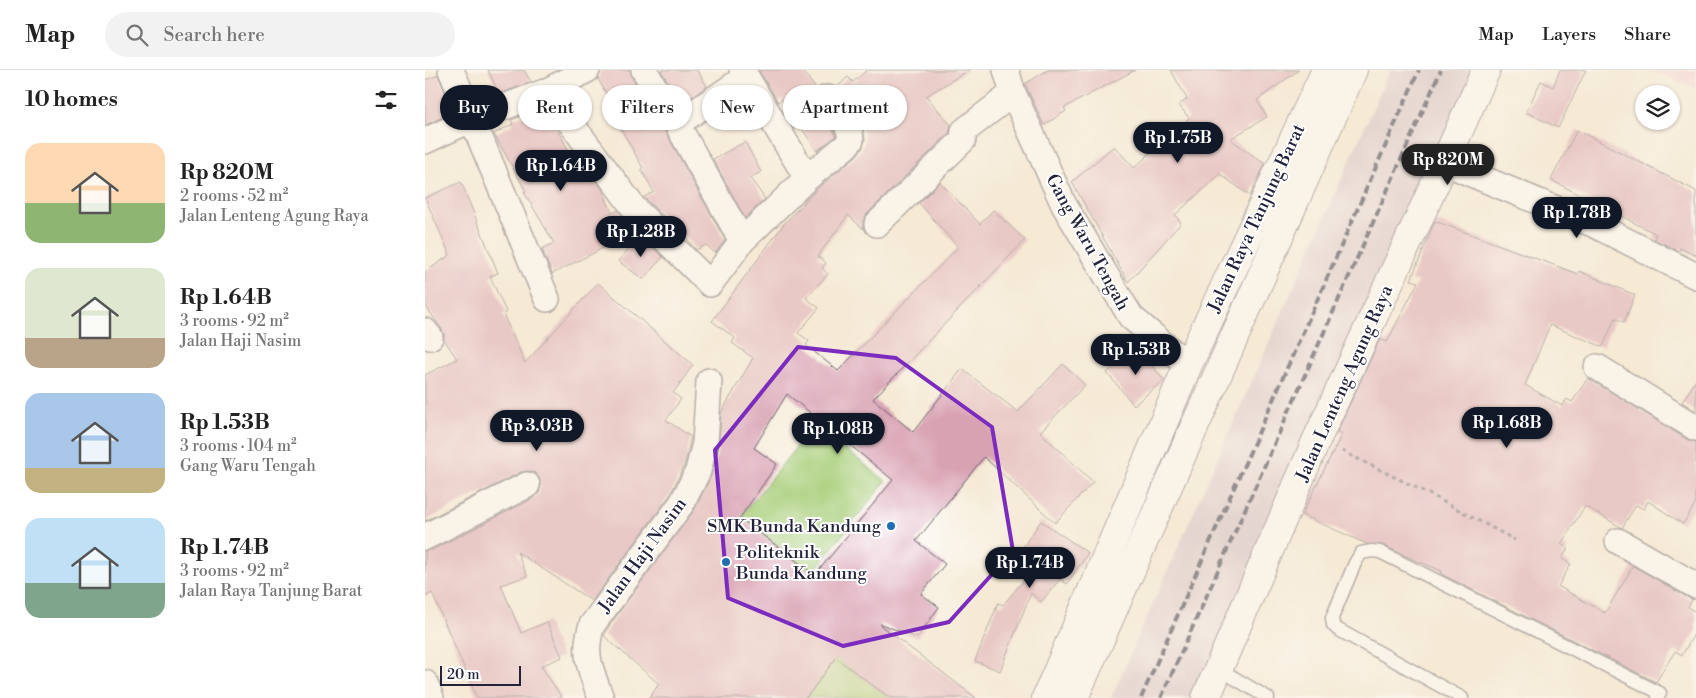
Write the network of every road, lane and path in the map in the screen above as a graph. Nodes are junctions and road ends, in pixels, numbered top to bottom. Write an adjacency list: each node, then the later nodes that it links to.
1 (451, 70): 9 (street)
2 (587, 70): 10 (street)
3 (644, 70): 11 (street)
4 (1325, 70): 25 (main road, Jalan Raya Tanjung Barat)
5 (1353, 70): 40 (main road)
6 (1485, 70): 19 (main road, Jalan Lenteng Agung Raya)
7 (744, 74): 12 (street); 20 (street)
8 (1009, 82): 21 (street); 25 (street, Gang Waru Tengah)
9 (457, 85)
10 (558, 85)
11 (653, 85)
12 (692, 113)
13 (448, 130): 18 (street)
14 (477, 130): 24 (street)
15 (576, 130): 22 (street)
16 (680, 130): 22 (street)
17 (850, 130): 20 (street)
18 (425, 141)
19 (1445, 162): 23 (street); 29 (main road, Jalan Lenteng Agung Raya)
20 (807, 178): 22 (street)
21 (877, 224)
22 (742, 241)
23 (1696, 276)
24 (547, 299)
25 (1188, 365): 39 (main road, Jalan Raya Tanjung Barat)
26 (1597, 368): 28 (street)
27 (709, 381): 38 (street, Jalan Haji Nasim)
28 (1696, 428)
29 (1317, 440): 32 (path); 35 (main road, Jalan Lenteng Agung Raya)
30 (527, 485): 31 (street)
31 (425, 537)
32 (1515, 540)
33 (1618, 541): 34 (street)
34 (1696, 586)
35 (1219, 669): 41 (main road, Jalan Lenteng Agung Raya); 42 (lane)
36 (425, 683): 37 (street)
37 (431, 698)
38 (601, 698)
39 (1046, 698)
40 (1074, 698)
41 (1206, 698)
42 (1268, 698)
43 (1462, 698): 44 (lane)
44 (1657, 698)

